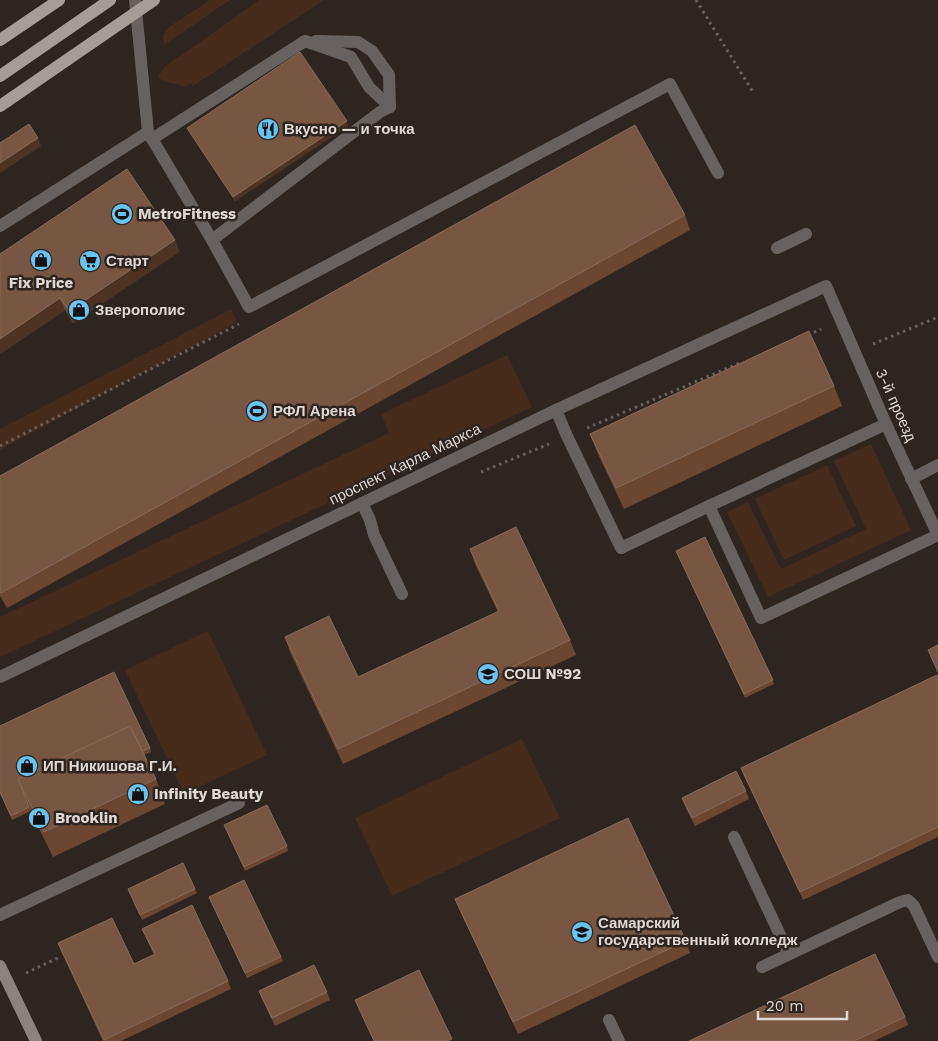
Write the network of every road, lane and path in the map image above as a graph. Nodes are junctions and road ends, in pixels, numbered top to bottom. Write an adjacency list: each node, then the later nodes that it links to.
1 (59, 0): 6 (main road)
2 (110, 0): 8 (main road)
3 (154, 0): 5 (main road)
4 (696, 0): 9 (path)
5 (136, 6): 10 (main road); 12 (street)
6 (0, 40)
7 (305, 41): 11 (street); 11 (street); 12 (street)
8 (0, 76)
9 (753, 92)
10 (0, 106)
11 (390, 106): 16 (street)
12 (150, 136): 14 (street); 16 (street)
13 (718, 173): 16 (street)
14 (0, 226)
15 (806, 234): 17 (street)
16 (212, 240)
17 (777, 248)
18 (826, 286): 20 (street, 3-й проезд); 24 (street, проспект Карла Маркса)
19 (938, 317): 22 (path)
20 (841, 321): 21 (path); 22 (street, 3-й проезд)
21 (804, 336)
22 (854, 352): 25 (street, 3-й проезд)
23 (750, 359): 26 (path)
24 (556, 410): 26 (street); 30 (street, проспект Карла Маркса)
25 (886, 424): 29 (street, 3-й проезд); 31 (street)
26 (567, 436): 28 (path); 31 (street)
27 (938, 465): 29 (street)
28 (477, 474)
29 (911, 479): 32 (street, 3-й проезд)
30 (362, 503): 33 (street); 34 (street, проспект Карла Маркса)
31 (709, 506): 32 (street)
32 (938, 535)
33 (402, 594)
34 (0, 677)
35 (239, 802): 37 (street)
36 (734, 837): 38 (street)
37 (0, 916)
38 (789, 954): 40 (street); 42 (street)
39 (60, 957): 43 (path)
40 (938, 957)
41 (0, 966): 43 (main road)
42 (762, 967)
43 (7, 981): 45 (main road)
44 (609, 1020): 46 (street)
45 (36, 1041)
46 (620, 1041)

